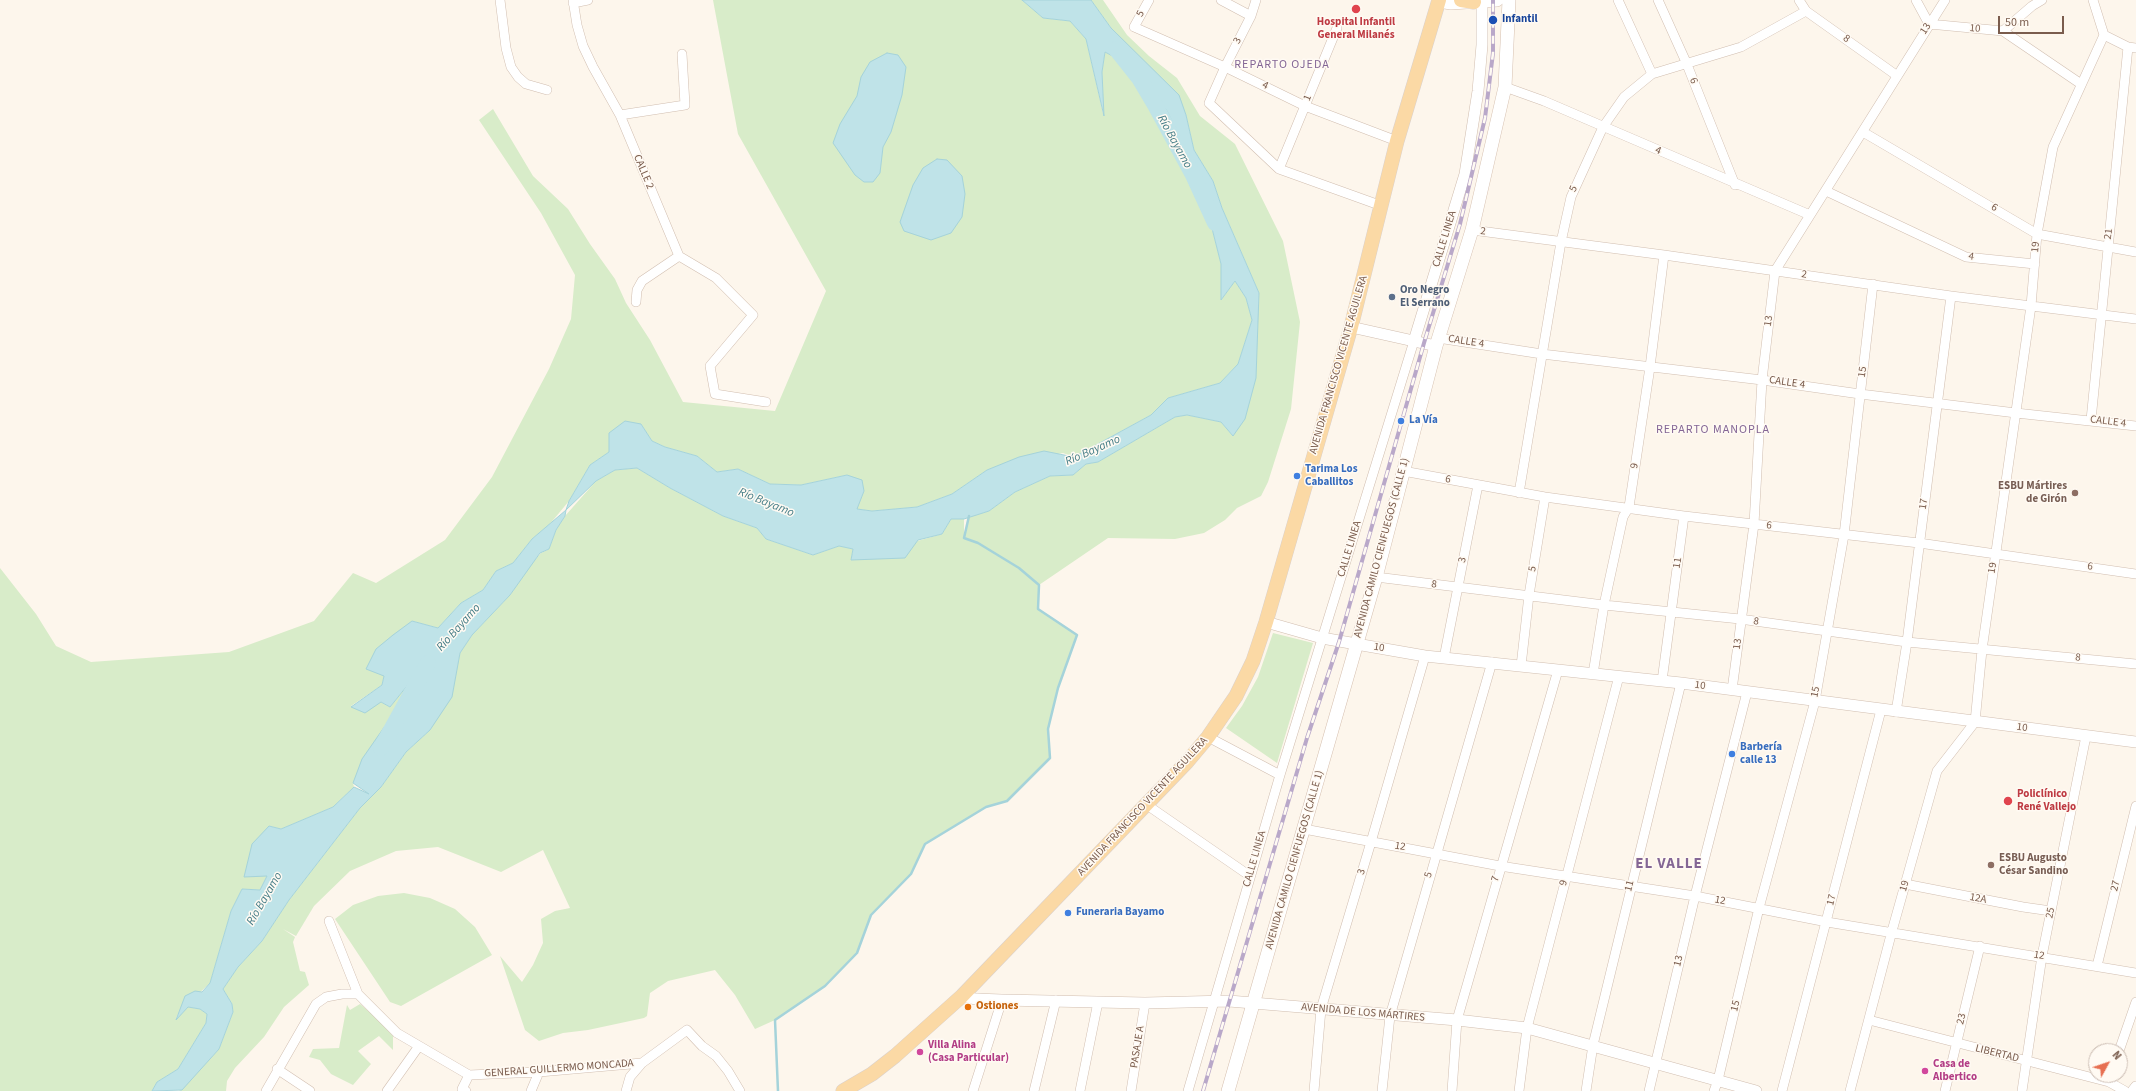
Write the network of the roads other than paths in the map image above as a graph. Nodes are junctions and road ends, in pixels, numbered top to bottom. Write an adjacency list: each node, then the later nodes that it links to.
1 (500, 0): 33 (street)
2 (588, 0): 15 (street)
3 (1149, 0): 21 (street, 5)
4 (1220, 0): 19 (street)
5 (1256, 0): 19 (street, 3)
6 (1497, 0): 17 (main road)
7 (1509, 0): 32 (main road, AVENIDA CAMILO CIENFUEGOS (CALLE 1))
8 (1618, 0): 29 (street)
9 (1658, 0): 27 (street, 6)
10 (1799, 0): 18 (street, 8)
11 (1916, 0): 20 (street)
12 (1945, 0): 20 (street, 13)
13 (2042, 0): 23 (street)
14 (2093, 0): 24 (street)
15 (573, 1): 35 (street, CALLE 2)
16 (1439, 1): 17 (main road); 38 (main road, AVENIDA FRANCISCO VICENTE AGUILERA)
17 (1472, 1): 60 (street, CALLE LINEA)
18 (1806, 11): 27 (street, 5); 30 (street, 8)
19 (1251, 16): 28 (street, 3)
20 (1929, 24): 23 (street, 10); 30 (street, 13)
21 (1134, 27): 28 (street, 4)
22 (1337, 28): 34 (street, 1)
23 (2003, 31): 31 (street, 10)
24 (2104, 35): 25 (street); 31 (street, 19)
25 (2132, 48): 47 (street, 21)
26 (682, 54): 35 (street)
27 (1686, 62): 29 (street, 5); 40 (street, 6)
28 (1225, 66): 34 (street, 4); 39 (street, 3)
29 (1652, 74): 36 (street, 5)
30 (1896, 75): 37 (street, 13)
31 (2081, 84): 45 (street, 19)
32 (1505, 87): 36 (street, 4); 44 (main road, AVENIDA CAMILO CIENFUEGOS (CALLE 1))
33 (547, 90)
34 (1305, 106): 38 (street, 4); 39 (street, 1)
35 (620, 115): 50 (street, CALLE 2)
36 (1603, 127): 40 (street, 4); 46 (street, 5)
37 (1863, 132): 41 (street, 13); 45 (street, 6)
38 (1397, 141): 42 (main road, AVENIDA FRANCISCO VICENTE AGUILERA)
39 (1279, 169): 42 (street)
40 (1736, 184): 43 (street, 4)
41 (1826, 192): 43 (street, 13); 51 (street, 4)
42 (1382, 206): 59 (main road, AVENIDA FRANCISCO VICENTE AGUILERA)
43 (1810, 215): 52 (street, 13)
44 (1472, 230): 46 (street, 2); 61 (main road, AVENIDA CAMILO CIENFUEGOS (CALLE 1))
45 (2037, 234): 47 (street, 6); 51 (street, 19)
46 (1561, 242): 49 (street, 2); 62 (street, 5)
47 (2108, 247): 48 (street, 6); 57 (street, 21)
48 (2136, 252)
49 (1664, 255): 52 (street, 2); 63 (street, 9)
50 (679, 256): 55 (street); 66 (street)
51 (2035, 264): 56 (street, 19)
52 (1775, 271): 53 (street, 2); 64 (street, 13)
53 (1873, 284): 54 (street, 2); 65 (street, 15)
54 (1951, 296): 56 (street, 2); 67 (street, 17)
55 (636, 302)
56 (2031, 306): 57 (street, 2); 68 (street, 19)
57 (2102, 314): 58 (street, 2); 69 (street, 21)
58 (2136, 319)
59 (1351, 327): 60 (street, CALLE 4); 88 (main road, AVENIDA FRANCISCO VICENTE AGUILERA)
60 (1414, 341): 61 (street, CALLE 4); 90 (street, CALLE LINEA)
61 (1437, 342): 62 (street, CALLE 4); 71 (main road, AVENIDA CAMILO CIENFUEGOS (CALLE 1))
62 (1542, 354): 63 (street, CALLE 4); 73 (street, 5)
63 (1650, 367): 64 (street, CALLE 4); 75 (street, 9)
64 (1762, 380): 65 (street, CALLE 4); 77 (street, 13)
65 (1860, 394): 67 (street, CALLE 4); 78 (street, 15)
66 (766, 402)
67 (1938, 402): 68 (street, CALLE 4); 79 (street, 17)
68 (2016, 413): 69 (street, CALLE 4); 80 (street, 19)
69 (2091, 420): 70 (street, CALLE 4)
70 (2136, 426)
71 (1403, 471): 72 (street, 6); 82 (main road, AVENIDA CAMILO CIENFUEGOS (CALLE 1))
72 (1478, 485): 73 (street, 6); 83 (street, 3)
73 (1519, 492): 74 (street, 6)
74 (1545, 497): 75 (street, 6); 84 (street, 5)
75 (1629, 507): 76 (street, 6); 85 (street, 9)
76 (1684, 516): 77 (street, 6); 86 (street, 11)
77 (1754, 524): 78 (street, 6); 87 (street, 13)
78 (1844, 535): 79 (street, 6); 89 (street, 15)
79 (1919, 543): 80 (street, 6); 91 (street, 17)
80 (1995, 554): 81 (street, 6); 93 (street, 19)
81 (2136, 574)
82 (1376, 577): 83 (street, 8); 92 (main road, AVENIDA CAMILO CIENFUEGOS (CALLE 1))
83 (1457, 588): 84 (street, 8); 95 (street, 3)
84 (1529, 595): 85 (street, 8); 98 (street, 5)
85 (1604, 605): 86 (street, 8); 100 (street, 9)
86 (1671, 612): 87 (street, 8); 102 (street, 11)
87 (1740, 619): 89 (street, 8); 104 (street, 13)
88 (1266, 622): 90 (street, 10); 111 (main road, AVENIDA FRANCISCO VICENTE AGUILERA)
89 (1827, 632): 91 (street, 8); 106 (street, 15)
90 (1322, 638): 92 (street, 10); 113 (street, CALLE LINEA)
91 (1907, 642): 93 (street, 8); 108 (street, 17)
92 (1356, 645): 94 (street, 10); 116 (main road, AVENIDA CAMILO CIENFUEGOS (CALLE 1))
93 (1982, 650): 97 (street, 8); 109 (street, 19)
94 (1425, 656): 95 (street, 10); 117 (street, 3)
95 (1444, 658): 96 (street, 10)
96 (1492, 662): 98 (street, 10); 118 (street, 5)
97 (2136, 664)
98 (1522, 666): 99 (street, 10)
99 (1558, 670): 100 (street, 10); 119 (street, 7)
100 (1593, 674): 101 (street, 10)
101 (1619, 676): 102 (street, 10); 121 (street, 9)
102 (1662, 681): 103 (street, 10)
103 (1681, 683): 104 (street, 10); 123 (street, 11)
104 (1732, 690): 105 (street, 10)
105 (1747, 692): 106 (street, 10); 124 (street, 13)
106 (1815, 701): 107 (street, 10); 125 (street, 15)
107 (1881, 710): 108 (street, 10); 128 (street, 17)
108 (1896, 712): 109 (street, 10)
109 (1975, 722): 110 (street, 10); 122 (street, 19)
110 (2086, 736): 112 (street, 10); 126 (street, 25)
111 (1208, 737): 113 (street); 114 (main road, AVENIDA FRANCISCO VICENTE AGUILERA)
112 (2136, 742)
113 (1280, 775): 120 (street, CALLE LINEA)
114 (1147, 805): 120 (street); 135 (main road, AVENIDA FRANCISCO VICENTE AGUILERA)
115 (2136, 806): 132 (street, 27)
116 (1304, 829): 117 (street, 12); 142 (main road, AVENIDA CAMILO CIENFUEGOS (CALLE 1))
117 (1371, 842): 118 (street, 12); 143 (street, 3)
118 (1436, 853): 119 (street, 12); 144 (street, 5)
119 (1500, 866): 121 (street, 12); 145 (street, 7)
120 (1250, 876): 138 (street, CALLE LINEA)
121 (1566, 876): 123 (street, 12); 147 (street, 9)
122 (1905, 884): 126 (street, 12A); 129 (street, 19)
123 (1630, 886): 124 (street, 12); 150 (street, 11)
124 (1695, 896): 125 (street, 12); 152 (street, 13)
125 (1759, 908): 128 (street, 12); 159 (street, 15)
126 (2051, 911): 131 (street, 25)
127 (329, 921): 134 (street)
128 (1827, 922): 129 (street, 12); 184 (street, 17)
129 (1892, 931): 130 (street, 12); 146 (street, 19)
130 (1980, 946): 131 (street, 12); 149 (street, 23)
131 (2042, 956): 132 (street, 12); 153 (street, 25)
132 (2097, 966): 133 (street, 12)
133 (2136, 973)
134 (358, 994): 151 (street); 155 (street)
135 (962, 996): 136 (street, AVENIDA DE LOS MÁRTIRES); 169 (main road, AVENIDA FRANCISCO VICENTE AGUILERA)
136 (1002, 1000): 137 (street, AVENIDA DE LOS MÁRTIRES); 170 (street)
137 (1056, 1000): 139 (street, AVENIDA DE LOS MÁRTIRES); 171 (street)
138 (1214, 1001): 141 (street, AVENIDA DE LOS MÁRTIRES); 142 (street, AVENIDA DE LOS MÁRTIRES); 174 (street, CALLE LINEA)
139 (1098, 1002): 141 (street, AVENIDA DE LOS MÁRTIRES); 172 (street)
140 (2136, 1002): 148 (street)
141 (1145, 1003): 173 (street, PASAJE A)
142 (1253, 1004): 143 (street, AVENIDA DE LOS MÁRTIRES); 175 (main road, AVENIDA CAMILO CIENFUEGOS (CALLE 1))
143 (1321, 1009): 144 (street, AVENIDA DE LOS MÁRTIRES); 176 (street, 3)
144 (1390, 1016): 145 (street, AVENIDA DE LOS MÁRTIRES); 177 (street, 5)
145 (1457, 1020): 147 (street, AVENIDA DE LOS MÁRTIRES); 178 (street, 7)
146 (1869, 1020): 149 (street, LIBERTAD); 185 (street, 19)
147 (1527, 1028): 150 (street, AVENIDA DE LOS MÁRTIRES); 179 (street, 9)
148 (2122, 1043)
149 (1956, 1044): 153 (street, LIBERTAD); 186 (street, 23)
150 (1592, 1045): 152 (street, AVENIDA DE LOS MÁRTIRES); 180 (street, 11)
151 (419, 1046): 158 (street); 165 (street)
152 (1654, 1062): 159 (street, AVENIDA DE LOS MÁRTIRES); 181 (street, 13)
153 (2027, 1062): 157 (street, LIBERTAD); 187 (street, 25)
154 (642, 1063): 156 (street, GENERAL GUILLERMO MONCADA); 167 (street); 168 (street, GENERAL GUILLERMO MONCADA)
155 (277, 1069): 163 (street); 164 (street)
156 (539, 1072): 158 (street, GENERAL GUILLERMO MONCADA); 166 (street)
157 (2088, 1074)
158 (469, 1075): 162 (street)
159 (1718, 1080): 182 (street, 15); 183 (street, AVENIDA DE LOS MÁRTIRES)
160 (2116, 1083): 188 (street, LIBERTAD)
161 (2136, 1087): 189 (street)
162 (463, 1090)
163 (266, 1091)
164 (310, 1091)
165 (387, 1091)
166 (531, 1091)
167 (626, 1091)
168 (740, 1091)
169 (843, 1091)
170 (973, 1091)
171 (1034, 1091)
172 (1080, 1091)
173 (1131, 1091)
174 (1188, 1091)
175 (1228, 1091)
176 (1314, 1091)
177 (1382, 1091)
178 (1452, 1091)
179 (1519, 1091)
180 (1586, 1091)
181 (1648, 1091)
182 (1714, 1091)
183 (1756, 1091)
184 (1782, 1091)
185 (1850, 1091)
186 (1945, 1091)
187 (2022, 1091)
188 (2125, 1091)
189 (2133, 1091)

